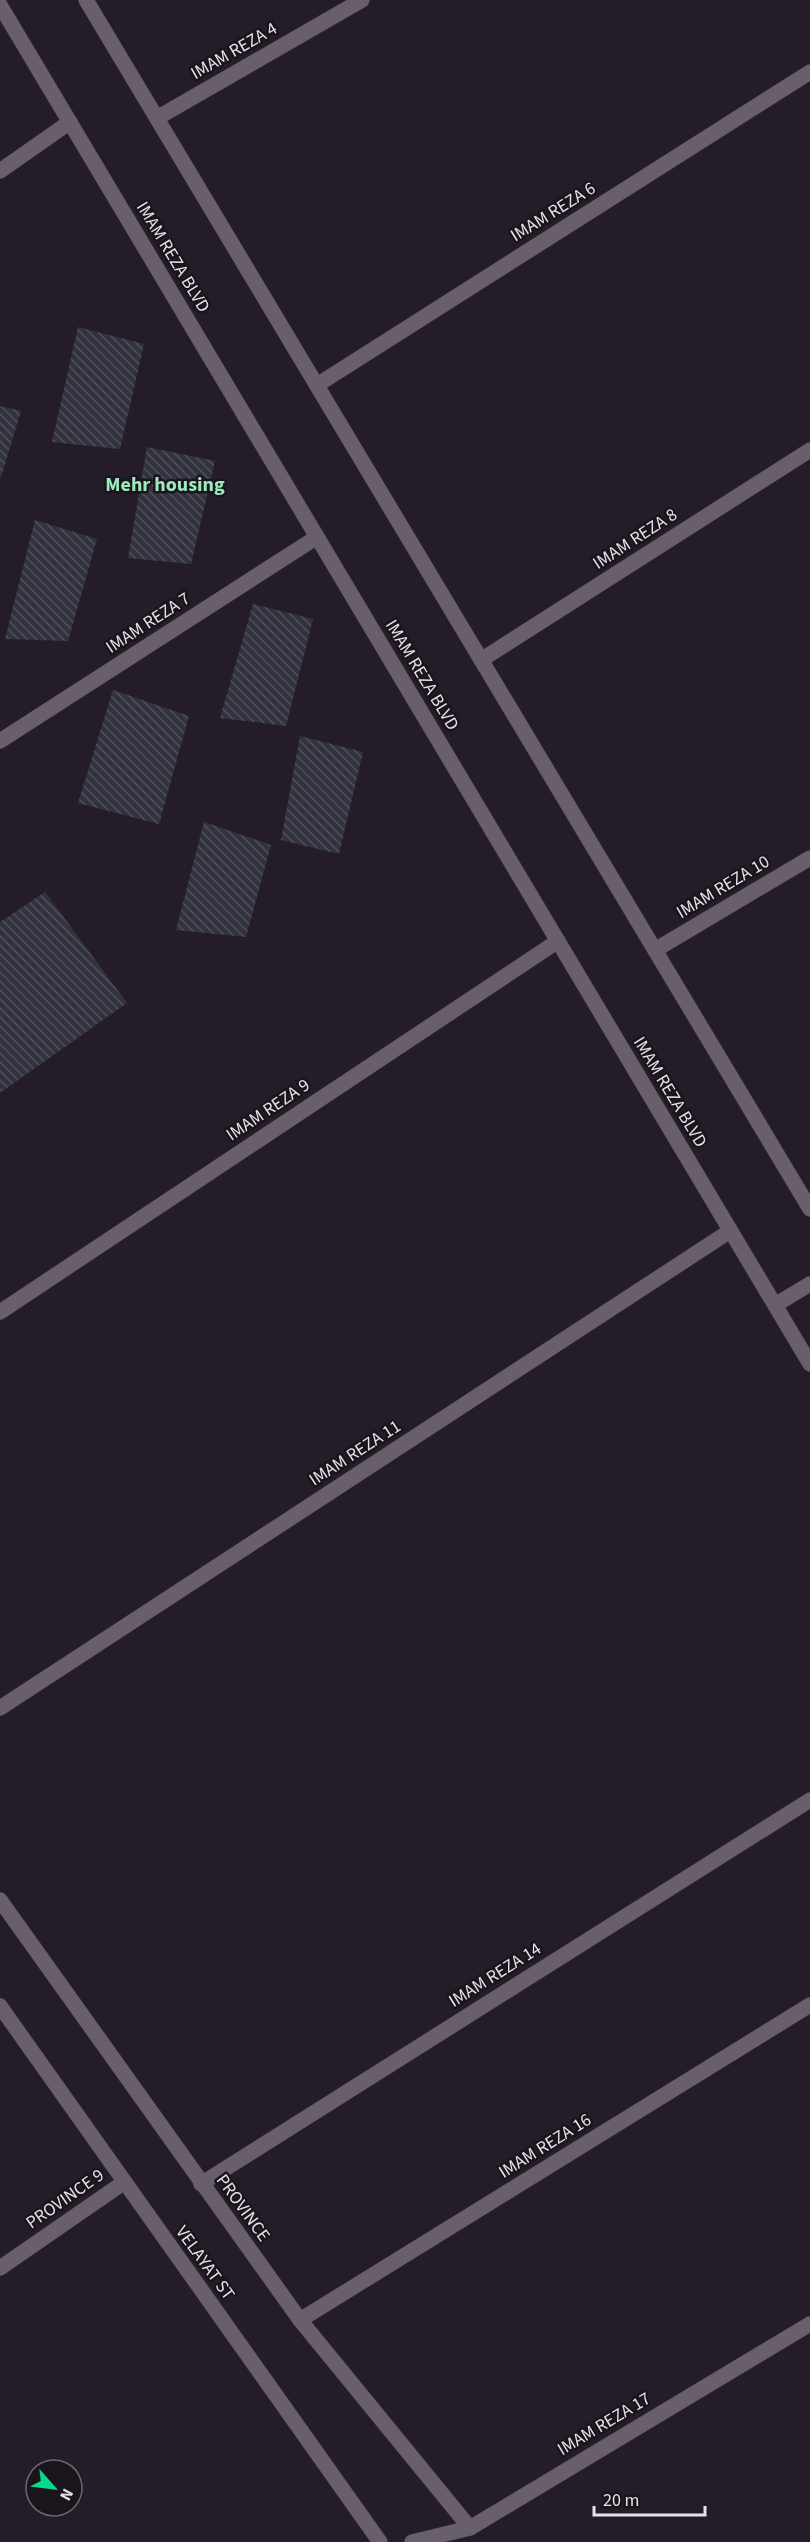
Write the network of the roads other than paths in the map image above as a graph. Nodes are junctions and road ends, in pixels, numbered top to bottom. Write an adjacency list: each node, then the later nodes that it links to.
1 (86, 0): 5 (street)
2 (362, 0): 5 (street, IMAM REZA 4)
3 (0, 5): 6 (street, IMAM REZA BLVD)
4 (810, 72): 8 (street, IMAM REZA 6)
5 (157, 118): 8 (street)
6 (70, 122): 7 (street); 10 (street, IMAM REZA BLVD)
7 (0, 171)
8 (317, 385): 11 (street)
9 (810, 450): 11 (street, IMAM REZA 8)
10 (317, 537): 12 (street, IMAM REZA 7); 14 (street, IMAM REZA BLVD)
11 (482, 660): 15 (street)
12 (0, 741)
13 (810, 858): 15 (street, IMAM REZA 10)
14 (558, 941): 17 (street, IMAM REZA BLVD); 20 (street, IMAM REZA 9)
15 (655, 950): 16 (street)
16 (810, 1209)
17 (730, 1231): 19 (street, IMAM REZA BLVD); 22 (street, IMAM REZA 11)
18 (810, 1284): 19 (street)
19 (774, 1305): 21 (street, IMAM REZA BLVD)
20 (0, 1312)
21 (810, 1364)
22 (0, 1708)
23 (810, 1800): 28 (street, IMAM REZA 14)
24 (0, 1900): 28 (street, PROVINCE)
25 (810, 2005): 30 (street, IMAM REZA 16)
26 (0, 2006): 27 (street, VELAYAT ST)
27 (123, 2183): 29 (street, PROVINCE 9); 33 (street, VELAYAT ST)
28 (201, 2184): 30 (street, PROVINCE)
29 (0, 2268)
30 (300, 2320): 32 (street, PROVINCE)
31 (810, 2324): 32 (street, IMAM REZA 17)
32 (470, 2528): 34 (street, IMAM REZA 17)
33 (380, 2542)
34 (412, 2542)

